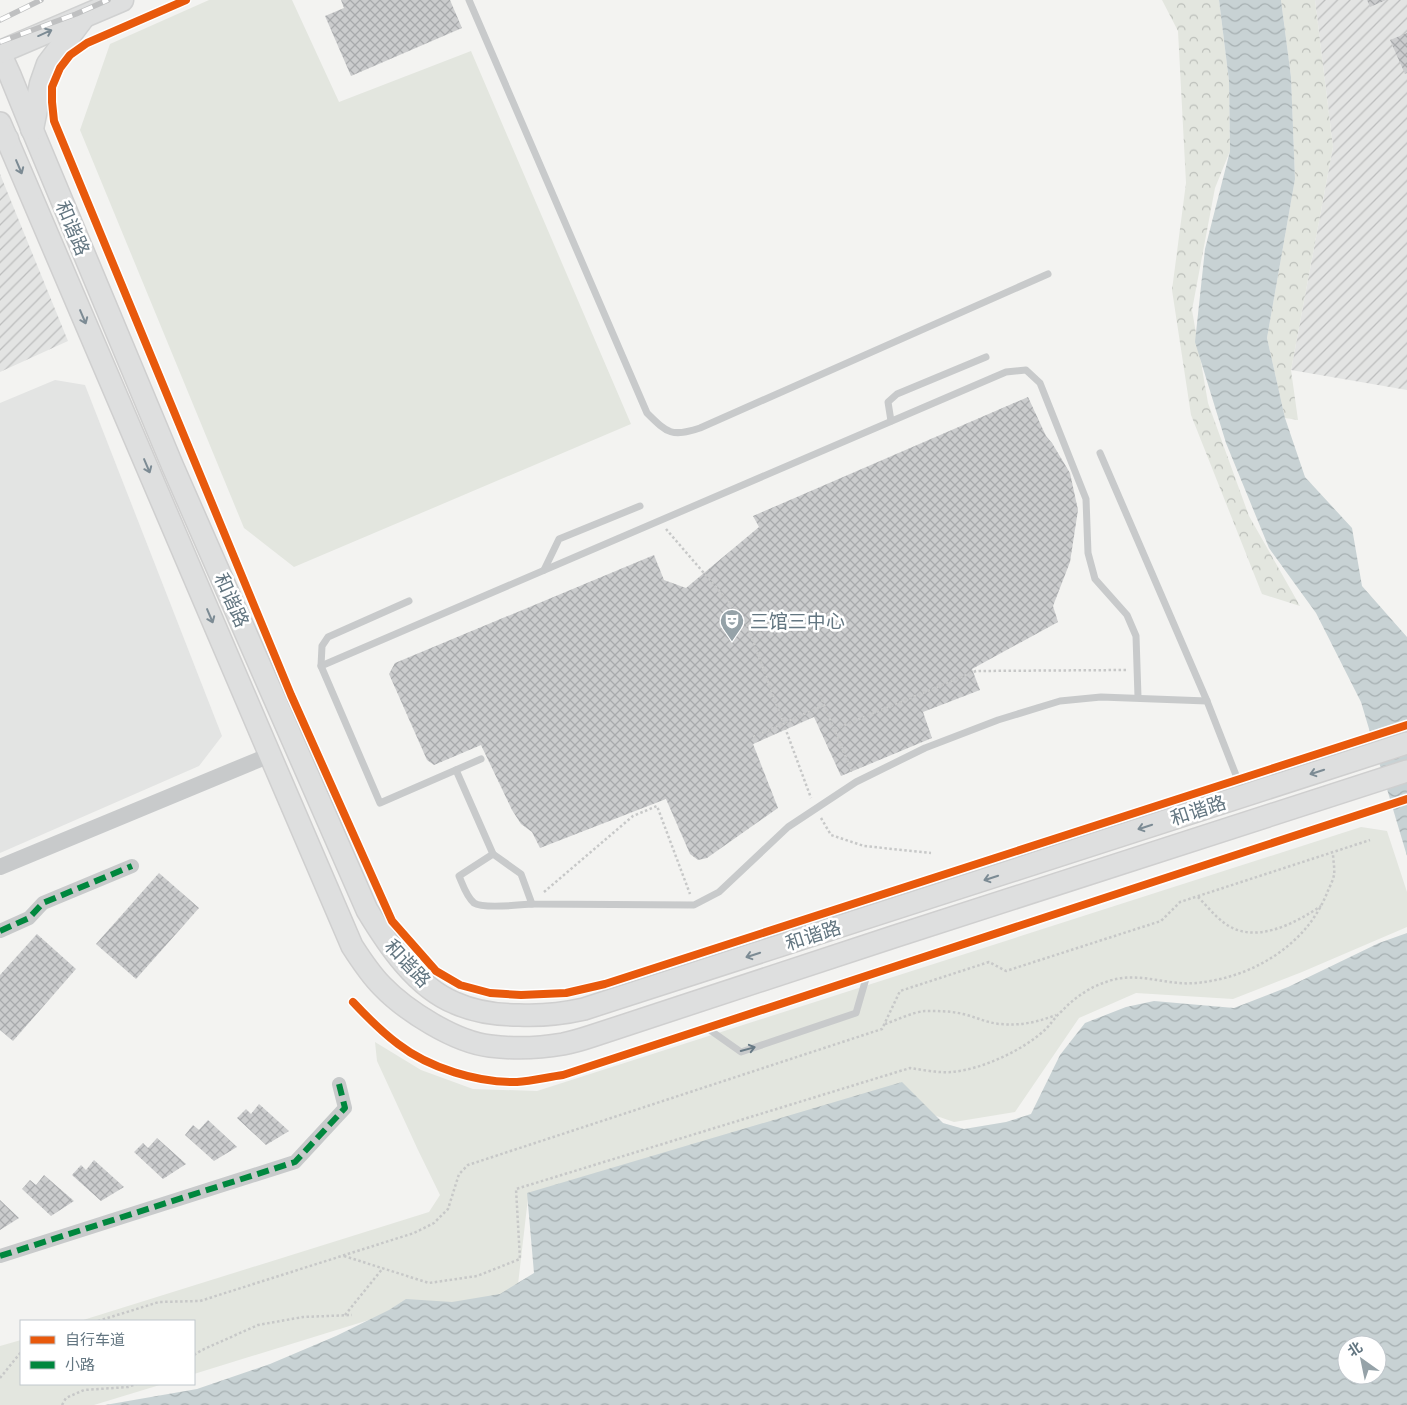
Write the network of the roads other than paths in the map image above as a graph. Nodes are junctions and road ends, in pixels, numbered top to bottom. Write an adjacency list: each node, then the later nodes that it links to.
1 (122, 0): 3 (highway)
2 (469, 0): 7 (lane)
3 (84, 16): 4 (highway, one-way to 3); 5 (highway)
4 (0, 53): 5 (main road, 和谐路)
5 (32, 129): 22 (main road, 和谐路, one-way to 5)
6 (2, 131): 18 (main road, 和谐路, one-way to 18)
7 (1048, 274)
8 (986, 357): 9 (lane)
9 (891, 422): 12 (lane); 15 (lane)
10 (1100, 453): 16 (lane)
11 (640, 506): 12 (lane)
12 (544, 570): 14 (lane)
13 (409, 602): 14 (lane)
14 (321, 666): 20 (lane)
15 (1138, 697): 16 (lane); 26 (lane)
16 (1208, 701): 22 (lane)
17 (1407, 743): 22 (main road, 和谐路, one-way to 22)
18 (270, 755): 21 (main road, 和谐路); 25 (street)
19 (481, 759): 20 (lane)
20 (456, 770): 23 (lane)
21 (1407, 771)
22 (1244, 795)
23 (493, 854): 26 (lane); 26 (lane)
24 (132, 866): 27 (street)
25 (0, 867)
26 (532, 904)
27 (0, 931)
28 (867, 975): 29 (lane, one-way to 28)
29 (707, 1028)
30 (339, 1084): 31 (street)
31 (0, 1256)

